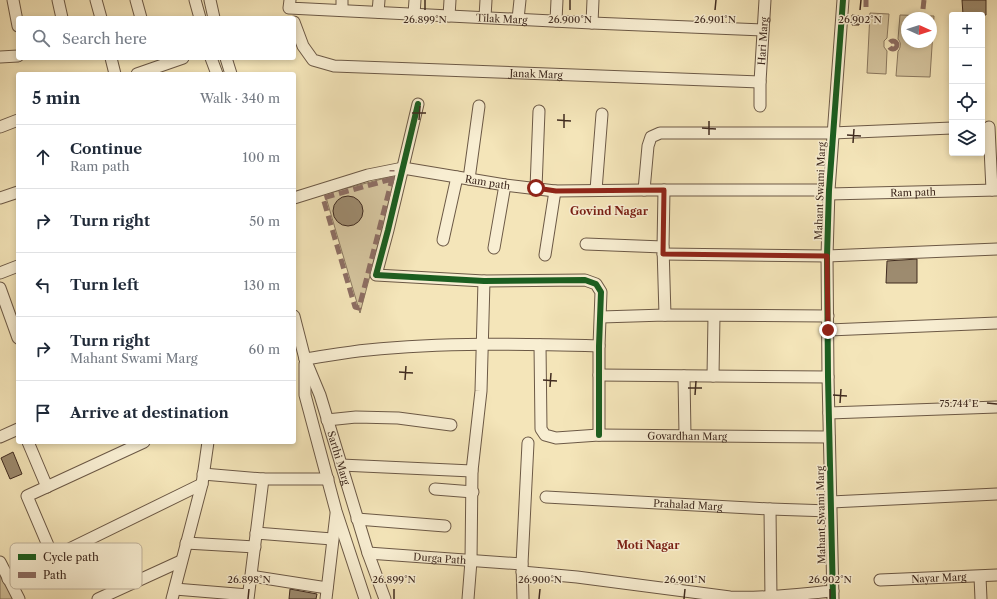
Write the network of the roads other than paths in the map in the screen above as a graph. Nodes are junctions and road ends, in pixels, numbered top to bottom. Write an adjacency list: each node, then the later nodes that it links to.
1 (13, 0): 20 (street)
2 (58, 0): 21 (street)
3 (96, 0): 22 (street)
4 (136, 0): 23 (street)
5 (195, 0): 24 (street)
6 (210, 0): 25 (street)
7 (379, 0): 18 (street)
8 (415, 0): 19 (street)
9 (450, 0): 26 (street)
10 (486, 0): 27 (street)
11 (520, 0): 28 (street)
12 (558, 0): 29 (street)
13 (593, 0): 30 (street)
14 (765, 0): 32 (street, Hari Marg)
15 (843, 0): 54 (street, Mahant Swami Marg)
16 (342, 5): 17 (street, Tilak Marg); 18 (street, Tilak Marg)
17 (289, 7)
18 (378, 12): 19 (street, Tilak Marg)
19 (414, 14): 26 (street, Tilak Marg)
20 (16, 16)
21 (62, 16)
22 (100, 16)
23 (140, 16)
24 (199, 16)
25 (214, 16)
26 (449, 16): 27 (street, Tilak Marg)
27 (485, 17): 28 (street, Tilak Marg)
28 (518, 19): 29 (street, Tilak Marg)
29 (556, 21): 30 (street, Tilak Marg)
30 (592, 24): 32 (street, Tilak Marg)
31 (296, 27): 44 (street, Janak Marg)
32 (763, 30): 44 (street, Hari Marg)
33 (16, 56): 34 (street)
34 (0, 57)
35 (112, 60): 40 (street)
36 (171, 60): 39 (street)
37 (212, 60): 42 (street)
38 (227, 60): 43 (street)
39 (153, 63): 41 (street)
40 (114, 72)
41 (139, 72)
42 (216, 72)
43 (230, 72)
44 (760, 82): 47 (street, Hari Marg)
45 (418, 104): 55 (street)
46 (479, 106): 57 (street)
47 (760, 106)
48 (539, 111): 59 (street)
49 (602, 114): 60 (street)
50 (16, 121): 51 (street)
51 (0, 127)
52 (989, 127): 63 (street)
53 (949, 128): 54 (street)
54 (832, 133): 61 (street); 65 (street, Mahant Swami Marg)
55 (403, 168): 56 (street, Ram path); 67 (street, Ram path); 78 (street)
56 (457, 178): 57 (street, Ram path); 69 (street)
57 (469, 179): 58 (street, Ram path)
58 (505, 185): 59 (street, Ram path); 71 (street)
59 (536, 188): 64 (street, Ram path)
60 (596, 190): 61 (street, Ram path); 64 (street, Ram path)
61 (644, 190): 62 (street, Ram path)
62 (664, 190): 65 (street, Ram path); 73 (street)
63 (995, 190): 65 (street, Ram path)
64 (556, 191): 74 (street)
65 (829, 192): 75 (street, Mahant Swami Marg)
66 (16, 193): 68 (street)
67 (296, 197)
68 (0, 198)
69 (443, 240)
70 (586, 244): 73 (street)
71 (494, 248)
72 (997, 249): 75 (street)
73 (663, 251): 75 (street); 80 (street)
74 (545, 255)
75 (827, 256): 82 (street, Mahant Swami Marg)
76 (16, 267): 77 (street)
77 (0, 273)
78 (484, 281): 83 (street); 88 (street)
79 (0, 288): 87 (street)
80 (665, 315): 81 (street); 83 (street)
81 (714, 316): 82 (street); 94 (street)
82 (828, 316): 86 (street, Mahant Swami Marg)
83 (601, 317): 90 (street)
84 (997, 323): 86 (street)
85 (296, 325): 91 (street, Sarthi Marg)
86 (828, 330): 95 (street, Mahant Swami Marg)
87 (16, 332)
88 (483, 345): 89 (street); 91 (street); 112 (street)
89 (540, 345): 90 (street); 103 (street, Govardhan Marg)
90 (599, 346): 92 (street)
91 (305, 359): 96 (street); 100 (street, Sarthi Marg)
92 (599, 375): 93 (street); 103 (street)
93 (684, 376): 94 (street); 104 (street)
94 (712, 376): 95 (street)
95 (828, 377): 99 (street, Mahant Swami Marg)
96 (305, 395): 97 (street); 115 (street)
97 (296, 397)
98 (997, 407): 99 (street)
99 (829, 413): 106 (street, Mahant Swami Marg)
100 (327, 420): 101 (street); 111 (street, Sarthi Marg)
101 (451, 425)
102 (16, 430): 105 (street)
103 (599, 435): 104 (street, Govardhan Marg)
104 (685, 435): 106 (street, Govardhan Marg)
105 (0, 437)
106 (829, 437): 121 (street, Mahant Swami Marg)
107 (528, 443): 137 (street)
108 (29, 444): 116 (street)
109 (140, 444): 116 (street)
110 (208, 444): 113 (street)
111 (341, 465): 112 (street); 124 (street, Sarthi Marg)
112 (472, 471): 118 (street)
113 (202, 479): 114 (street); 129 (street); 130 (street)
114 (263, 479): 115 (street); 126 (street)
115 (328, 479): 123 (street)
116 (47, 487): 128 (street)
117 (435, 489): 118 (street)
118 (473, 492): 135 (street)
119 (997, 494): 121 (street, Prahalad Marg)
120 (546, 497): 122 (street, Prahalad Marg)
121 (830, 506): 122 (street, Prahalad Marg); 149 (street, Mahant Swami Marg)
122 (770, 509): 151 (street)
123 (336, 511): 127 (street); 133 (street)
124 (357, 519): 125 (street); 132 (street, Sarthi Marg)
125 (445, 526)
126 (256, 533): 127 (street); 131 (street)
127 (332, 539): 148 (street)
128 (47, 543)
129 (80, 543)
130 (186, 543): 131 (street); 134 (street)
131 (255, 548): 139 (street)
132 (368, 555): 133 (street, Durga Path); 135 (street, Durga Path); 155 (street, Sarthi Marg)
133 (352, 559): 154 (street)
134 (181, 561): 142 (street); 147 (street)
135 (471, 561): 137 (street, Durga Path); 156 (street)
136 (0, 562): 141 (street)
137 (519, 567): 151 (street, Durga Path); 157 (street)
138 (997, 575): 140 (street, Nayar Marg)
139 (251, 576): 148 (street); 150 (street)
140 (980, 576): 143 (street, Nayar Marg); 158 (street)
141 (8, 579): 144 (street)
142 (142, 579)
143 (880, 580)
144 (10, 583)
145 (13, 589): 152 (street)
146 (120, 589): 153 (street)
147 (173, 594): 150 (street)
148 (327, 594)
149 (833, 595): 151 (street, Durga Path)
150 (248, 597)
151 (771, 598)
152 (18, 599)
153 (98, 599)
154 (365, 599)
155 (385, 599)
156 (468, 599)
157 (523, 599)
158 (981, 599)

